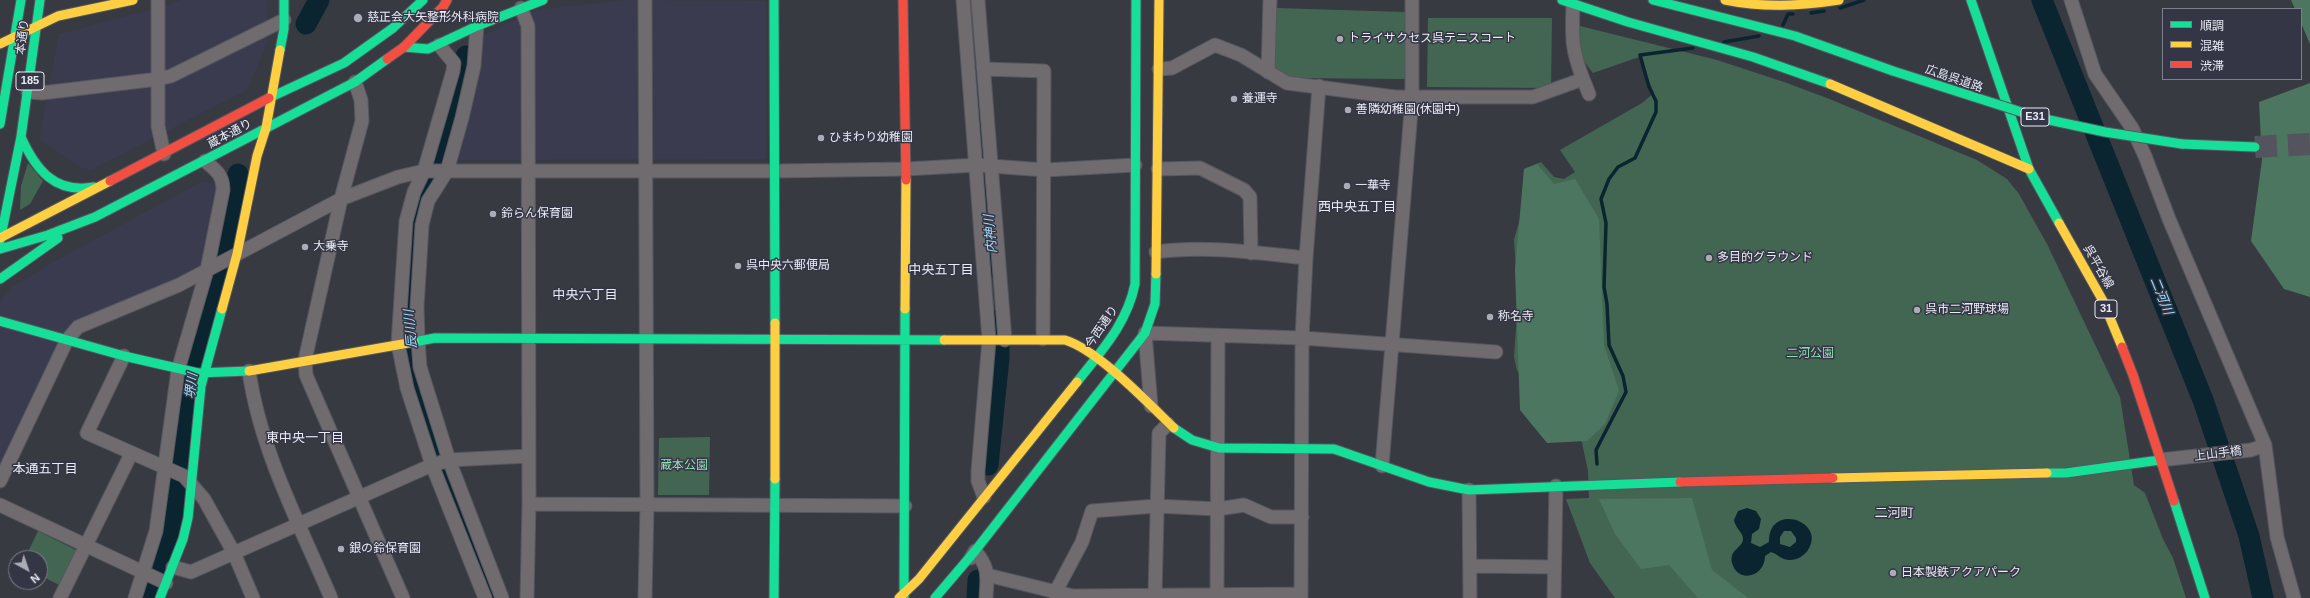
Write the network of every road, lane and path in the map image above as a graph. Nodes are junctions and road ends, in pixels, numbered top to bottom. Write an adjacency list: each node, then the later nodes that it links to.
1 (21, 0): 29 (main road, 本通り / 185)
2 (40, 0): 27 (main road, 本通り / 185)
3 (133, 0): 27 (main road)
4 (158, 0): 36 (street)
5 (284, 0): 26 (main road)
6 (423, 0): 42 (main road, 蔵本通り)
7 (447, 0): 32 (main road, 蔵本通り)
8 (544, 0): 25 (main road)
9 (646, 0): 59 (street)
10 (774, 0): 60 (main road)
11 (903, 0): 52 (main road)
12 (963, 0): 51 (street)
13 (978, 0): 33 (street)
14 (1136, 0): 50 (main road, 今西通り)
15 (1159, 0): 34 (main road)
16 (1270, 0): 35 (street)
17 (1412, 0): 43 (street)
18 (1653, 0): 47 (main road, 広島呉道路 / E31, bridge)
19 (1725, 0): 24 (main road)
20 (1839, 0): 24 (main road)
21 (1971, 0): 54 (main road, 呉平谷線 / 31)
22 (2071, 0): 97 (street)
23 (1567, 2): 37 (street); 54 (main road)
24 (1796, 3)
25 (521, 8): 28 (main road); 58 (street)
26 (284, 20): 36 (street); 42 (main road)
27 (36, 25): 29 (main road); 40 (main road, 本通り / 185)
28 (477, 26): 31 (main road); 57 (street)
29 (16, 36): 30 (main road); 44 (main road, 本通り / 185)
30 (0, 44)
31 (439, 45): 32 (main road); 56 (street)
32 (404, 47): 38 (main road, 蔵本通り)
33 (984, 69): 51 (street); 55 (street)
34 (1159, 69): 35 (street); 53 (main road)
35 (1268, 72): 39 (street)
36 (158, 79): 40 (street); 48 (street)
37 (1583, 79): 41 (street); 43 (street)
38 (355, 82): 45 (main road, 蔵本通り); 62 (street)
39 (1319, 86): 43 (street); 69 (street)
40 (28, 92): 46 (main road, 本通り / 185)
41 (1589, 94)
42 (272, 98): 45 (main road); 48 (main road, 蔵本通り)
43 (1412, 99): 85 (street)
44 (0, 124)
45 (266, 128): 49 (main road, 蔵本通り); 68 (main road)
46 (21, 137): 61 (main road); 64 (main road, 本通り / 185)
47 (2254, 147)
48 (164, 154): 61 (main road, 蔵本通り)
49 (205, 161): 63 (main road, 蔵本通り); 70 (street)
50 (1135, 165): 55 (street); 89 (main road, 今西通り)
51 (984, 166): 52 (street); 55 (street); 82 (street); 83 (street)
52 (906, 169): 60 (street); 84 (main road)
53 (1158, 169): 66 (main road); 67 (street)
54 (2029, 169): 103 (main road, 呉平谷線 / 31)
55 (1045, 170): 78 (street)
56 (424, 171): 57 (street); 62 (street); 86 (street)
57 (447, 171): 58 (street); 80 (street)
58 (530, 171): 59 (street); 75 (street)
59 (646, 171): 60 (street); 77 (street)
60 (776, 171): 81 (main road)
61 (111, 182): 64 (main road, 蔵本通り)
62 (341, 199): 68 (street); 90 (street)
63 (95, 217): 65 (main road, 蔵本通り); 71 (main road)
64 (0, 239)
65 (0, 249)
66 (1156, 252): 67 (street); 73 (main road)
67 (1251, 253): 69 (street)
68 (234, 255): 70 (street); 93 (main road)
69 (1306, 258): 76 (street)
70 (210, 268): 79 (street); 91 (street)
71 (0, 279)
72 (0, 321): 79 (main road)
73 (1145, 333): 74 (street); 94 (main road); 95 (street)
74 (1218, 336): 76 (street); 98 (street)
75 (528, 338): 77 (main road); 80 (main road); 101 (street)
76 (1302, 338): 85 (street); 99 (street)
77 (647, 339): 81 (main road); 115 (street)
78 (1042, 339): 83 (main road); 89 (main road)
79 (67, 340): 88 (main road); 108 (street)
80 (418, 340): 86 (main road); 102 (street)
81 (776, 340): 84 (main road); 116 (main road)
82 (990, 340): 83 (main road); 84 (main road); 112 (street)
83 (1005, 340)
84 (906, 341): 117 (main road)
85 (1392, 343): 87 (street); 105 (street)
86 (398, 344): 90 (main road); 104 (street)
87 (1496, 352)
88 (124, 356): 91 (main road); 100 (street)
89 (1096, 359): 94 (main road); 112 (main road, 今西通り)
90 (305, 360): 92 (main road); 111 (street)
91 (181, 370): 93 (main road); 106 (street)
92 (249, 371): 93 (main road); 121 (street)
93 (202, 372): 107 (main road)
94 (1113, 373): 95 (main road); 123 (main road)
95 (1151, 406): 96 (main road)
96 (1168, 424): 98 (main road); 118 (street)
97 (2265, 445): 103 (street, 上山手橋); 152 (street)
98 (1219, 448): 99 (main road); 119 (street)
99 (1302, 449): 105 (main road); 120 (street)
100 (131, 454): 106 (street); 122 (street)
101 (529, 456): 102 (street); 113 (street)
102 (449, 460): 104 (street); 142 (street)
103 (2160, 460): 109 (main road); 151 (main road, 呉平谷線 / 31)
104 (432, 465): 111 (street); 141 (street)
105 (1382, 466): 110 (main road)
106 (168, 468): 107 (street); 129 (street)
107 (187, 479): 124 (street); 126 (main road)
108 (0, 481)
109 (1556, 486): 110 (main road); 127 (street)
110 (1469, 490): 125 (street)
111 (360, 497): 121 (street); 140 (street)
112 (984, 497): 134 (main road, 今西通り)
113 (529, 504): 115 (street); 143 (street)
114 (0, 505): 122 (street)
115 (647, 505): 116 (street); 144 (street)
116 (776, 505): 117 (street); 145 (main road)
117 (905, 506): 134 (main road)
118 (1156, 506): 119 (street); 130 (street); 131 (street)
119 (1218, 509): 120 (street); 132 (street)
120 (1302, 517): 133 (street)
121 (300, 524): 124 (street); 139 (street)
122 (86, 546): 129 (street); 135 (street)
123 (975, 551): 128 (street); 146 (main road); 147 (street)
124 (234, 553): 126 (street); 138 (street)
125 (1470, 566): 127 (street); 149 (street)
126 (173, 567): 129 (main road)
127 (1554, 567): 150 (street)
128 (987, 575): 130 (street); 148 (street)
129 (154, 577): 136 (street); 137 (main road)
130 (1056, 595): 131 (street)
131 (1155, 595): 132 (street)
132 (1217, 596): 133 (street)
133 (1301, 596)
134 (902, 597)
135 (60, 598)
136 (135, 598)
137 (160, 598)
138 (253, 598)
139 (331, 598)
140 (403, 598)
141 (485, 598)
142 (502, 598)
143 (528, 598)
144 (645, 598)
145 (774, 598)
146 (935, 598)
147 (944, 598)
148 (986, 598)
149 (1470, 598)
150 (1554, 598)
151 (2205, 598)
152 (2294, 598)

